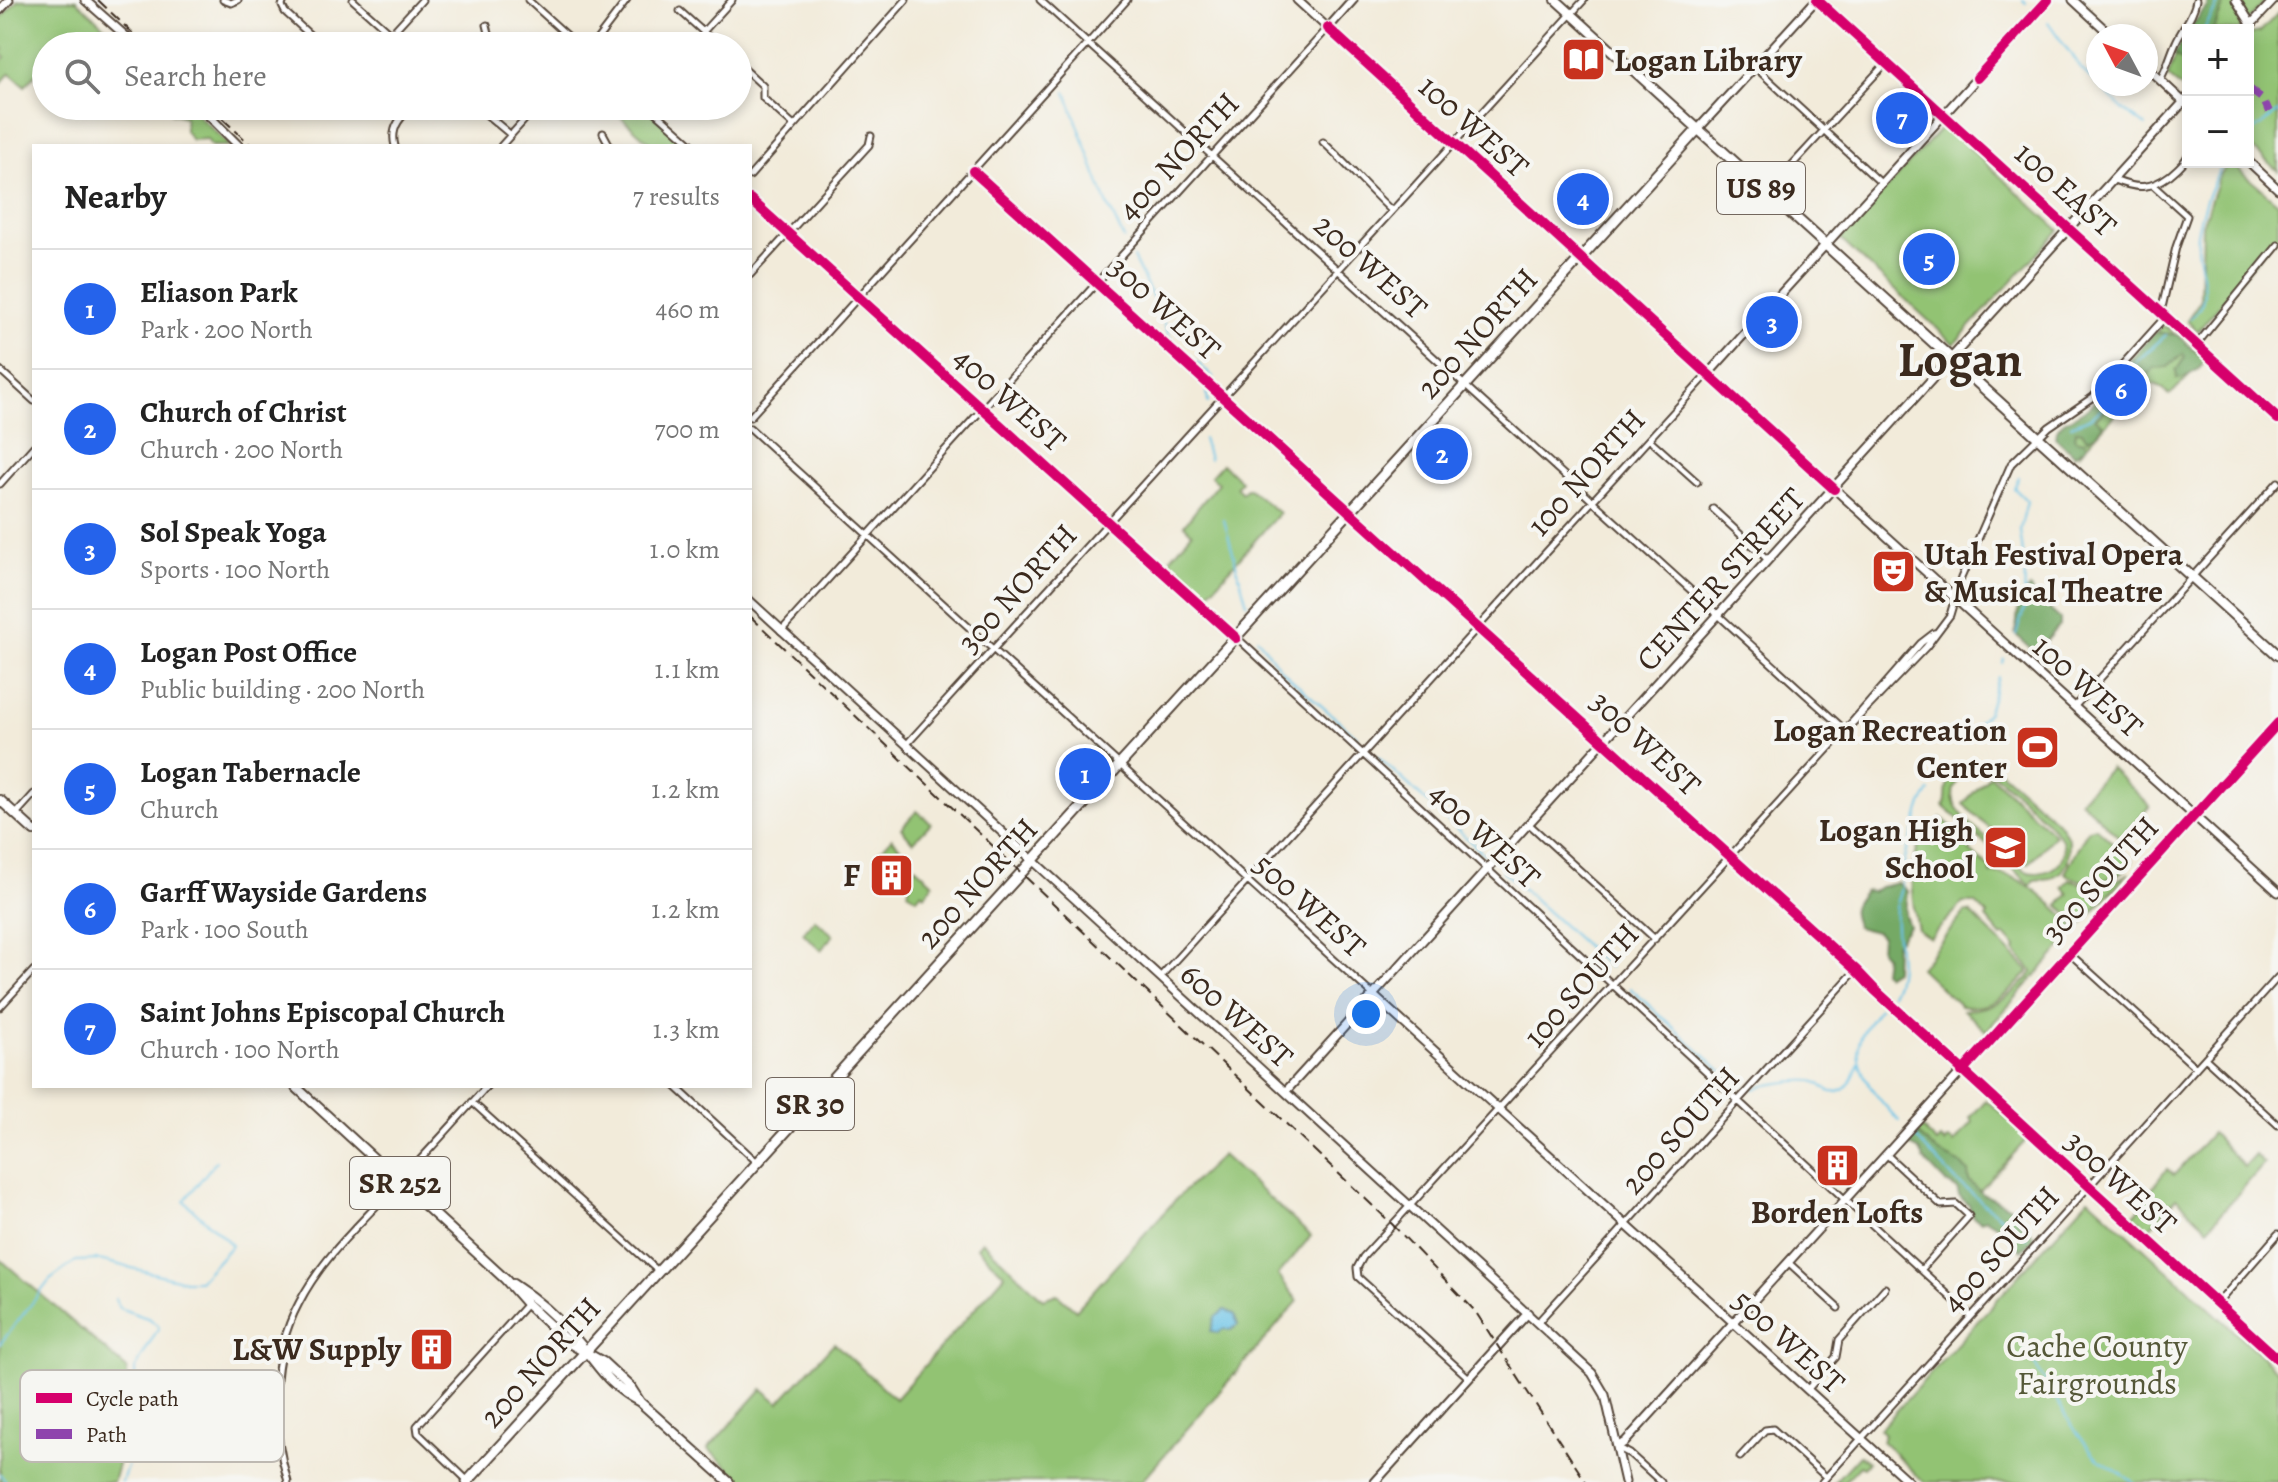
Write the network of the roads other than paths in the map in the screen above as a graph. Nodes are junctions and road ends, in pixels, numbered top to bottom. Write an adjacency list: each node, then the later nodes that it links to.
1 (9, 0): 24 (street)
2 (85, 0): 32 (street)
3 (223, 0): 4 (street)
4 (238, 0)
5 (353, 0): 34 (street)
6 (422, 0): 35 (street)
7 (528, 0): 37 (street)
8 (627, 0): 38 (street)
9 (732, 0): 39 (street)
10 (906, 0): 53 (street)
11 (1040, 0): 40 (street, 200 WEST)
12 (1127, 0): 40 (street)
13 (1297, 0): 31 (street, 100 WEST)
14 (1353, 0): 31 (street, 400 NORTH)
15 (1556, 0): 26 (main road, US 89)
16 (1584, 0): 26 (street, 300 NORTH)
17 (1816, 0): 41 (street, 100 EAST); 42 (street, 200 NORTH)
18 (2048, 0): 47 (street, 100 NORTH)
19 (2073, 0): 27 (street)
20 (2196, 0): 44 (street)
21 (2236, 0): 28 (street)
22 (2274, 0): 29 (street)
23 (283, 3): 33 (street)
24 (0, 10)
25 (680, 11): 39 (street)
26 (1572, 14): 54 (main road, US 89); 65 (street, 300 NORTH)
27 (2099, 24)
28 (2248, 24)
29 (2252, 24)
30 (487, 25): 36 (street)
31 (1328, 28): 65 (street, 100 WEST); 66 (street, 400 NORTH)
32 (121, 32)
33 (309, 32)
34 (389, 32)
35 (393, 32)
36 (489, 32)
37 (563, 32)
38 (603, 32)
39 (703, 32)
40 (1088, 43): 66 (street, 200 WEST); 69 (street)
41 (1886, 63): 47 (street, 100 EAST); 55 (street)
42 (1755, 67): 54 (street, 200 NORTH); 55 (street)
43 (752, 76): 53 (street)
44 (2160, 80): 45 (street)
45 (2182, 98)
46 (2182, 107): 71 (street, CENTER STREET)
47 (1944, 114): 72 (street, 100 NORTH); 78 (street, 100 EAST)
48 (213, 120): 60 (street)
49 (399, 120): 61 (street)
50 (494, 120): 57 (street)
51 (524, 120): 57 (street)
52 (665, 120): 64 (street)
53 (794, 126): 70 (street)
54 (1698, 129): 75 (highway, US 89); 82 (highway, 200 NORTH / SR 30)
55 (1824, 130): 72 (street); 75 (street)
56 (603, 133): 63 (street)
57 (511, 135): 62 (street)
58 (871, 136): 79 (street)
59 (1323, 142): 77 (street)
60 (237, 144)
61 (395, 144)
62 (503, 144)
63 (609, 144)
64 (692, 144)
65 (1454, 144): 77 (street, 300 NORTH); 82 (street, 100 WEST)
66 (1212, 154): 83 (street, 200 WEST); 85 (street, 400 NORTH)
67 (2182, 163): 73 (street)
68 (2254, 167): 74 (street)
69 (973, 171): 85 (street, 300 WEST); 86 (street)
70 (752, 174)
71 (2114, 180): 73 (street); 78 (street, CENTER STREET)
72 (1882, 184): 81 (street, 100 NORTH)
73 (2154, 186): 87 (street)
74 (2278, 189)
75 (1766, 193): 81 (highway, US 89)
76 (752, 201): 79 (street, 400 WEST)
77 (1392, 211): 83 (street, 300 NORTH)
78 (2071, 228): 87 (street, 100 EAST); 89 (street, CENTER STREET)
79 (788, 234): 84 (street); 86 (street, 400 WEST)
80 (2278, 245): 88 (street)
81 (1825, 247): 89 (highway, US 89); 91 (street, 100 NORTH)
82 (1580, 256): 91 (street, 100 WEST); 92 (highway, 200 NORTH / SR 30)
83 (1339, 269): 92 (street, 200 WEST); 93 (street, 300 NORTH)
84 (752, 273)
85 (1096, 281): 93 (street, 300 WEST); 95 (street, 400 NORTH)
86 (858, 297): 95 (street, 400 WEST); 96 (street)
87 (2166, 316): 88 (street, 100 EAST); 99 (street, 100 SOUTH)
88 (2195, 343): 97 (street, 100 EAST)
89 (1952, 360): 99 (highway, US 89); 105 (street, CENTER STREET)
90 (0, 370): 94 (street)
91 (1708, 374): 100 (street, 100 NORTH); 105 (street, 100 WEST)
92 (1465, 384): 106 (street, 200 WEST); 108 (highway, 200 NORTH / SR 30)
93 (1224, 397): 108 (street, 300 WEST); 109 (street, 300 NORTH)
94 (32, 399)
95 (981, 408): 109 (street, 400 WEST); 110 (street, 400 NORTH)
96 (752, 415)
97 (2278, 419)
98 (752, 430): 110 (street, 500 WEST)
99 (2037, 437): 112 (highway, US 89); 113 (street, 100 SOUTH)
100 (1649, 439): 102 (street); 106 (street, 100 NORTH)
101 (32, 448): 104 (street)
102 (1697, 482)
103 (2278, 482): 112 (street)
104 (0, 484)
105 (1834, 489): 111 (street, CENTER STREET); 113 (street, 100 WEST)
106 (1593, 501): 115 (street, 200 WEST); 116 (street, 100 NORTH)
107 (1713, 509): 111 (street)
108 (1350, 511): 116 (street, 300 WEST); 118 (highway, 200 NORTH / SR 30)
109 (1109, 522): 118 (street, 400 WEST); 119 (street, 300 NORTH)
110 (867, 534): 117 (street, 400 NORTH); 119 (street, 500 WEST)
111 (1769, 561): 115 (street, CENTER STREET)
112 (2192, 577): 120 (highway, US 89); 121 (street)
113 (1955, 599): 121 (street, 100 WEST); 123 (street, 100 SOUTH)
114 (752, 603): 117 (street, 600 WEST)
115 (1719, 616): 123 (street, 200 WEST); 124 (street, CENTER STREET)
116 (1479, 626): 124 (street, 300 WEST); 126 (street, 100 NORTH)
117 (781, 631): 125 (street, 600 WEST)
118 (1236, 638): 126 (street, 400 WEST); 127 (highway, 200 NORTH / SR 30)
119 (993, 650): 125 (street, 300 NORTH); 127 (street, 500 WEST)
120 (2278, 655)
121 (2075, 706): 130 (street, 100 WEST)
122 (2278, 723): 130 (street, 300 SOUTH)
123 (1846, 730): 134 (street, 100 SOUTH)
124 (1605, 740): 132 (street, CENTER STREET); 134 (street, 300 WEST)
125 (905, 746): 135 (street, 600 WEST)
126 (1362, 754): 136 (street, 400 WEST); 137 (street, 100 NORTH)
127 (1120, 765): 135 (highway, 200 NORTH / SR 30); 137 (street, 500 WEST)
128 (32, 796): 131 (street)
129 (0, 800): 131 (main road)
130 (2194, 814): 138 (street, 100 WEST); 140 (street, 300 SOUTH)
131 (16, 815): 133 (main road)
132 (1529, 824): 136 (street, CENTER STREET); 139 (street)
133 (32, 829)
134 (1731, 856): 139 (street, 100 SOUTH); 141 (street, 300 WEST)
135 (1032, 861): 143 (street, 600 WEST); 160 (highway, 200 NORTH / SR 30)
136 (1487, 870): 145 (street, 400 WEST); 146 (street, CENTER STREET)
137 (1247, 881): 143 (street, 100 NORTH); 146 (street, 500 WEST)
138 (2278, 892)
139 (1655, 939): 145 (street, 100 SOUTH)
140 (2069, 953): 149 (street); 150 (street, 300 SOUTH)
141 (1856, 970): 150 (street, 300 WEST); 155 (street, 200 SOUTH)
142 (32, 972): 147 (street)
143 (1160, 977): 154 (street, 600 WEST)
144 (2278, 977): 148 (street, 400 SOUTH)
145 (1613, 986): 155 (street, 400 WEST); 157 (street, 100 SOUTH)
146 (1373, 995): 154 (street, CENTER STREET); 157 (street, 500 WEST)
147 (0, 1007)
148 (2205, 1058): 149 (street, 400 SOUTH); 158 (street)
149 (2196, 1068): 162 (street, 400 SOUTH)
150 (1962, 1072): 159 (street, 300 SOUTH); 162 (street, 300 WEST)
151 (297, 1088): 161 (main road, SR 252)
152 (485, 1088): 156 (street)
153 (677, 1088): 160 (street)
154 (1286, 1091): 164 (street, 600 WEST)
155 (1738, 1101): 163 (street, 400 WEST); 165 (street, 200 SOUTH)
156 (472, 1102): 161 (street); 169 (street)
157 (1499, 1111): 164 (street, 100 SOUTH); 165 (street, 500 WEST)
158 (2278, 1125)
159 (1887, 1155): 163 (street, 300 SOUTH); 168 (street)
160 (757, 1162): 169 (highway, 200 NORTH / SR 30)
161 (399, 1182): 170 (main road, SR 252); 182 (street)
162 (2089, 1188): 173 (street, 300 WEST); 176 (street, 400 SOUTH)
163 (1845, 1201): 167 (street, 300 SOUTH); 168 (street, 400 WEST)
164 (1412, 1207): 175 (street, 600 WEST); 183 (street, 100 SOUTH)
165 (1626, 1226): 177 (street, 200 SOUTH); 178 (street, 500 WEST)
166 (2278, 1234): 173 (street)
167 (1789, 1263): 174 (street); 178 (street, 300 SOUTH)
168 (1921, 1270): 176 (street, 400 WEST)
169 (658, 1271): 180 (highway, 200 NORTH / SR 30)
170 (505, 1279): 172 (main road, SR 252); 180 (main road, SR 252)
171 (1885, 1288): 184 (street)
172 (527, 1304): 180 (main road, SR 252); 190 (street)
173 (2217, 1304): 181 (street, 300 WEST)
174 (1838, 1308)
175 (1528, 1313): 177 (street, 600 WEST); 183 (street)
176 (1971, 1316): 185 (street, 400 SOUTH)
177 (1538, 1322): 186 (street, 600 WEST)
178 (1734, 1324): 184 (street, 500 WEST); 186 (street, 300 SOUTH)
179 (2278, 1348): 181 (street)
180 (585, 1352): 190 (highway, 200 NORTH / SR 30); 192 (main road, SR 252)
181 (2275, 1356)
182 (278, 1370)
183 (1469, 1378): 193 (street)
184 (1807, 1390): 185 (street, 500 WEST)
185 (1861, 1438): 189 (street, 400 SOUTH); 196 (street, 500 WEST)
186 (1617, 1447): 194 (street, 600 WEST); 195 (street)
187 (1740, 1457): 189 (street)
188 (284, 1459): 191 (street)
189 (1824, 1480)
190 (467, 1481)
191 (288, 1482)
192 (729, 1482)
193 (1375, 1482)
194 (1625, 1482)
195 (1661, 1482)
196 (1909, 1482)

